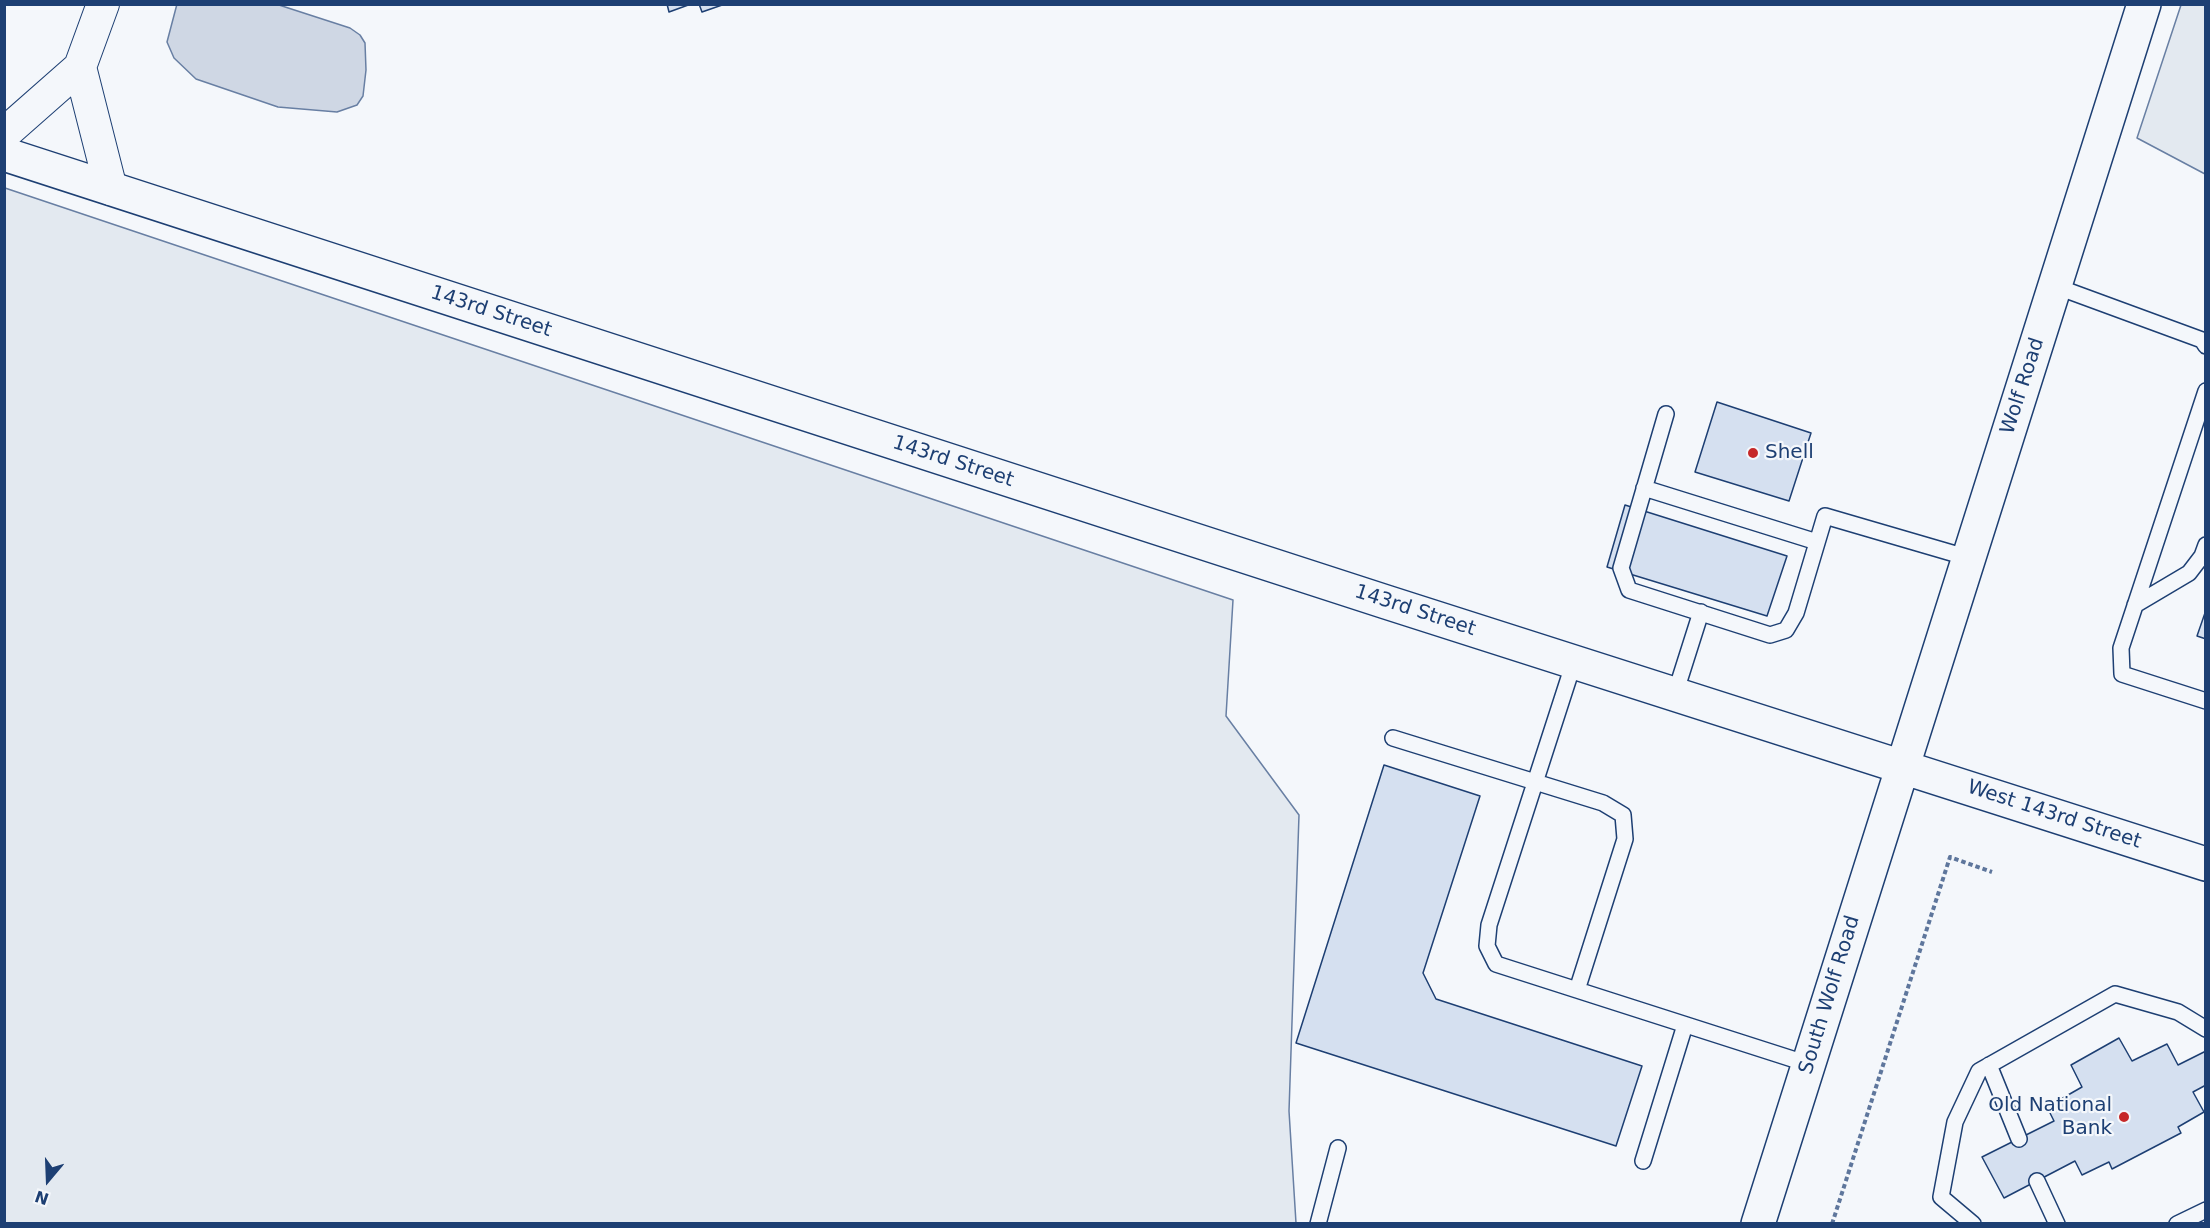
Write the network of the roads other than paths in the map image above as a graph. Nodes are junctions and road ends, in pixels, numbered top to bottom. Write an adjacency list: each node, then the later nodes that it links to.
1 (103, 4): 3 (street)
2 (2144, 4): 7 (main road, Wolf Road)
3 (80, 67): 4 (street); 6 (street)
4 (4, 134)
5 (4, 154): 6 (main road, 143rd Street)
6 (111, 189): 17 (main road, 143rd Street)
7 (2055, 286): 8 (lane); 14 (main road, Wolf Road)
8 (2205, 346)
9 (2205, 391): 15 (lane)
10 (1666, 414): 11 (lane)
11 (1644, 488): 12 (lane); 16 (lane)
12 (1817, 542): 14 (lane); 16 (lane)
13 (2205, 545): 15 (lane)
14 (1969, 558): 21 (main road, Wolf Road)
15 (2135, 605): 19 (lane)
16 (1701, 612): 18 (lane)
17 (1574, 662): 18 (main road, 143rd Street); 22 (lane)
18 (1675, 694): 21 (main road, 143rd Street)
19 (2205, 701)
20 (1393, 738): 22 (lane)
21 (1902, 767): 23 (main road, West 143rd Street); 27 (main road, South Wolf Road)
22 (1535, 781): 24 (lane); 24 (lane)
23 (2205, 864)
24 (1577, 990): 25 (lane)
25 (1685, 1025): 27 (lane); 31 (lane)
26 (2205, 1029): 28 (lane)
27 (1808, 1064): 35 (main road, South Wolf Road)
28 (1989, 1065): 29 (lane); 36 (lane)
29 (2019, 1139)
30 (1338, 1148): 34 (lane)
31 (1643, 1161)
32 (2037, 1181): 37 (lane)
33 (2205, 1209): 38 (lane)
34 (1318, 1224)
35 (1758, 1224)
36 (1973, 1224)
37 (2057, 1224)
38 (2177, 1224)

